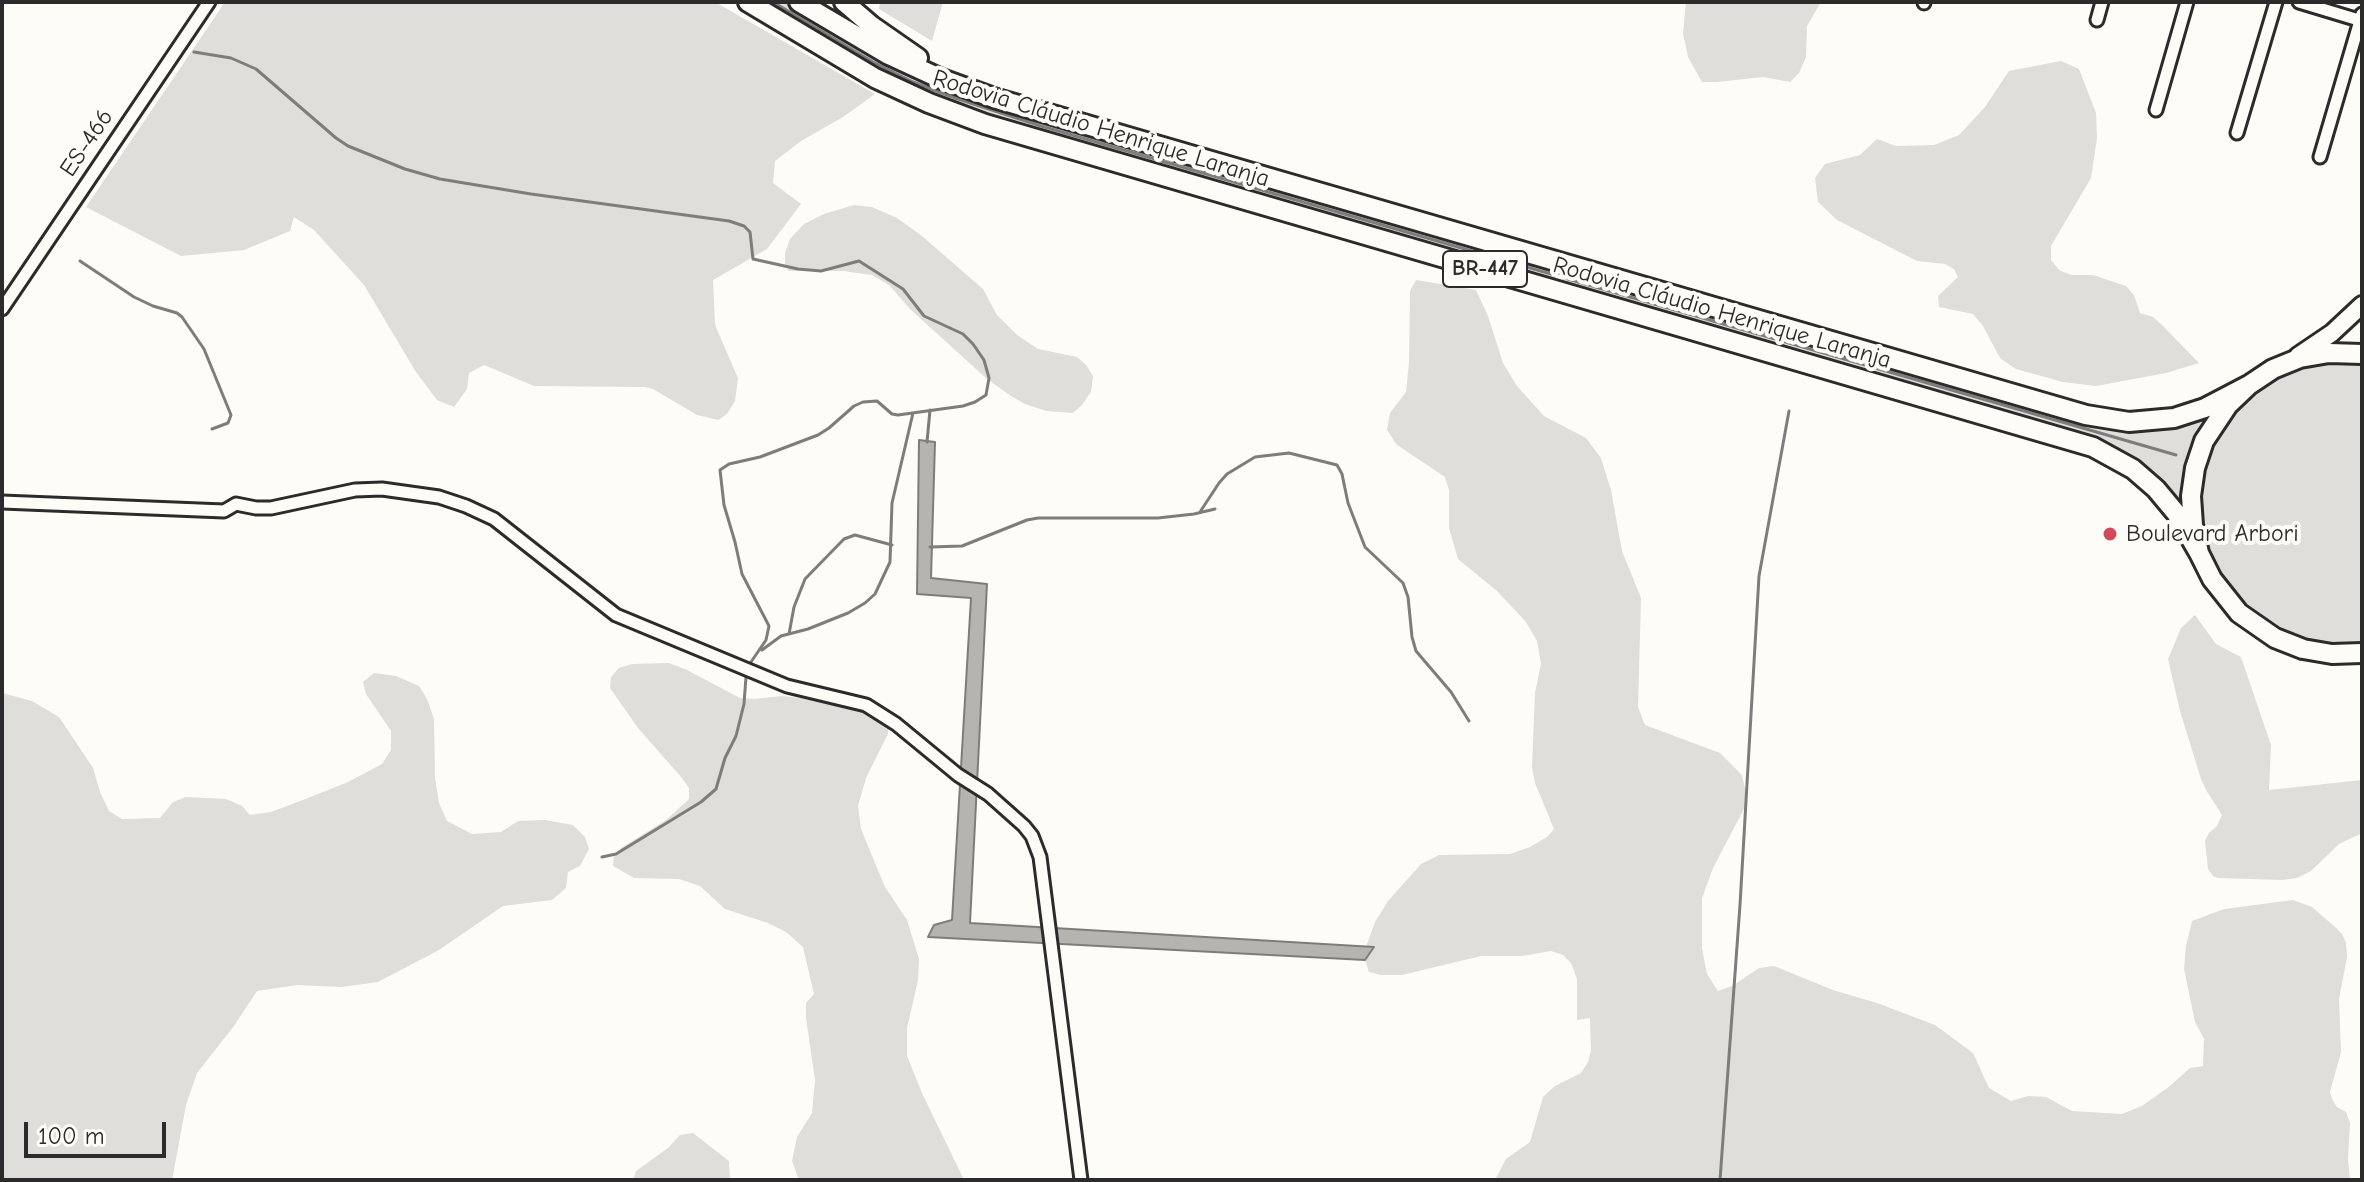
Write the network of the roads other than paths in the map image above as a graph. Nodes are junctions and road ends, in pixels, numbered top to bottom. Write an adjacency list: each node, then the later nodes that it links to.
1 (209, 2): 16 (street, ES-466)
2 (748, 2): 21 (main road, Rodovia Cláudio Henrique Laranja / BR-447)
3 (799, 2): 11 (main road, Rodovia Cláudio Henrique Laranja / BR-447)
4 (844, 2): 11 (main road)
5 (2102, 2): 10 (street)
6 (2187, 2): 12 (street)
7 (2276, 2): 13 (street)
8 (2299, 2): 9 (street)
9 (2361, 18): 14 (street)
10 (2097, 20)
11 (1021, 107): 19 (main road, Rodovia Cláudio Henrique Laranja / BR-447)
12 (2156, 110)
13 (2237, 133)
14 (2320, 157)
15 (2362, 305): 18 (main road)
16 (2, 309)
17 (2362, 354): 18 (main road, BR-447)
18 (2286, 363): 19 (main road, BR-447)
19 (2249, 385): 21 (main road, BR-447)
20 (2, 502): 23 (street)
21 (2199, 553): 22 (main road, BR-447)
22 (2362, 653)
23 (1081, 1180)

